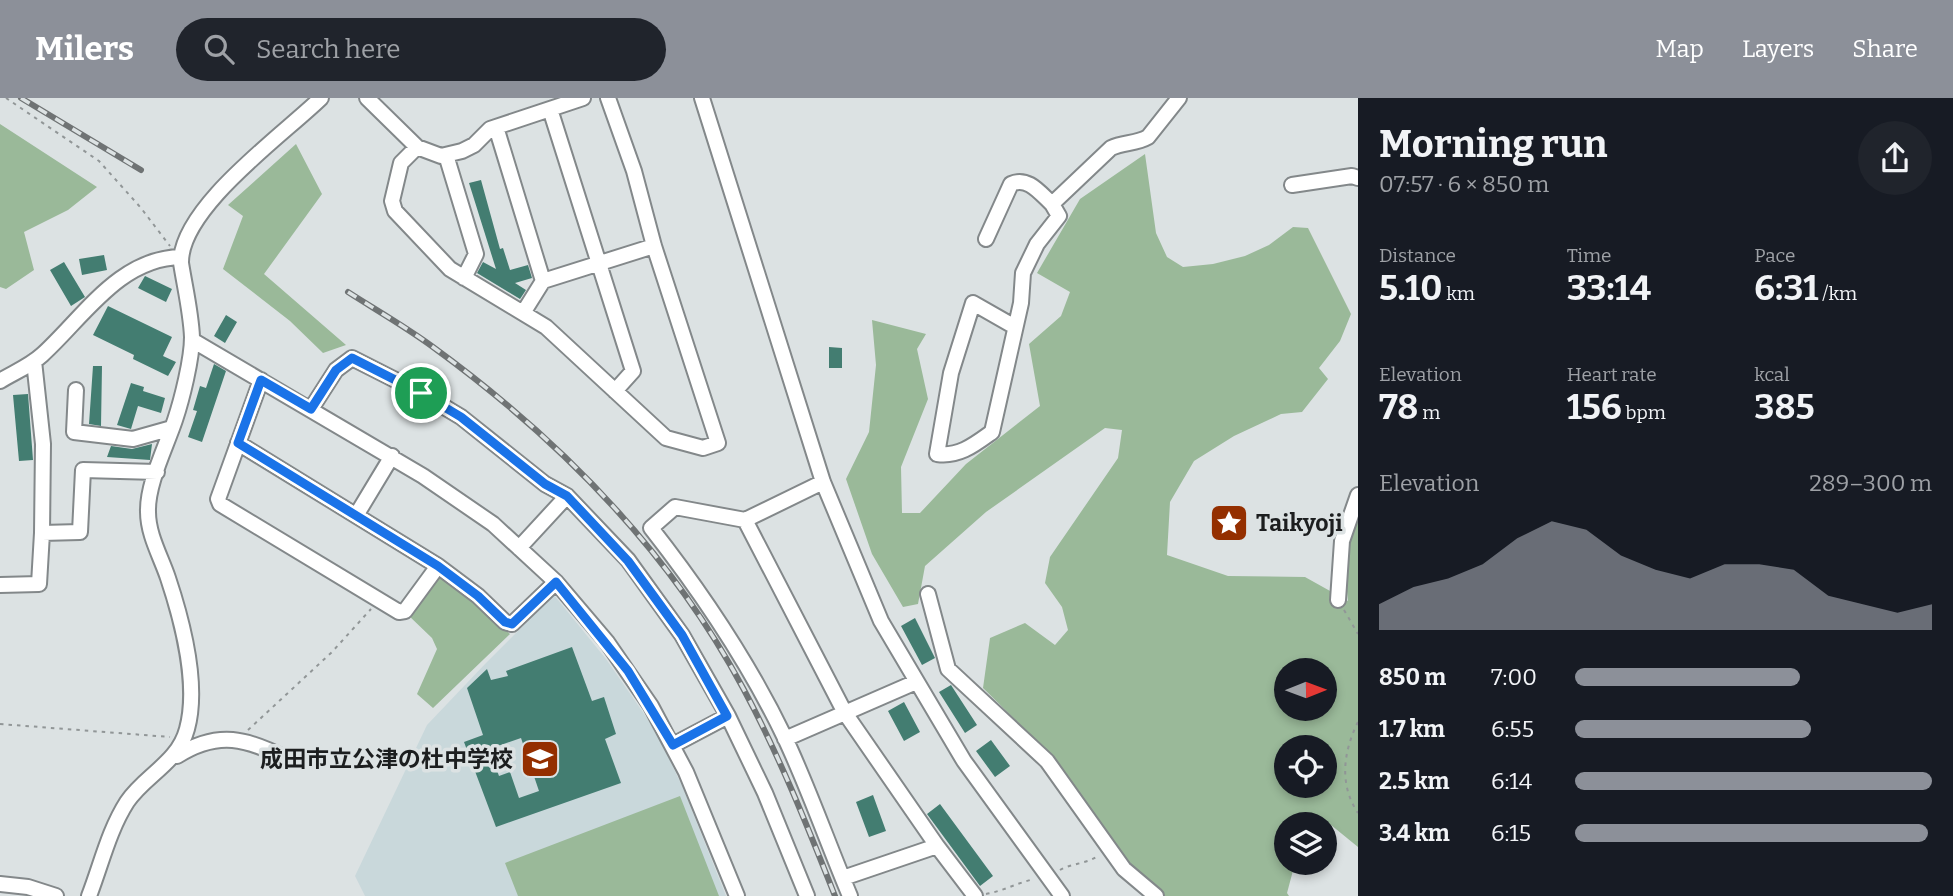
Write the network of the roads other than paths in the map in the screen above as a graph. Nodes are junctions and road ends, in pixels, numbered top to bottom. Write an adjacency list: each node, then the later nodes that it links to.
1 (321, 98): 16 (street)
2 (367, 98): 9 (street)
3 (583, 98): 7 (street)
4 (608, 98): 15 (street)
5 (702, 98): 33 (street)
6 (1180, 98): 13 (street)
7 (550, 109): 8 (street); 17 (street)
8 (496, 127): 10 (street); 19 (street)
9 (417, 147): 10 (street); 18 (street)
10 (446, 155): 18 (street)
11 (1358, 178): 12 (street)
12 (1293, 185)
13 (1052, 204): 14 (street); 21 (street)
14 (986, 239)
15 (654, 246): 17 (street); 27 (street)
16 (179, 257): 22 (street); 23 (street)
17 (599, 264): 19 (street); 27 (street)
18 (464, 278): 20 (street)
19 (543, 281): 20 (street)
20 (523, 313): 27 (street)
21 (1015, 327): 21 (street)
22 (192, 340): 24 (street); 29 (street)
23 (34, 361): 25 (street); 38 (street)
24 (261, 380): 28 (street); 30 (street)
25 (0, 381)
26 (76, 390): 29 (street)
27 (615, 391)
28 (311, 409): 31 (street); 35 (street)
29 (172, 428): 32 (street)
30 (238, 443): 36 (street); 40 (street)
31 (392, 457): 36 (street); 39 (street)
32 (157, 472): 38 (street); 50 (street)
33 (822, 482): 37 (street); 45 (street)
34 (1358, 495): 44 (street)
35 (567, 496): 39 (street); 47 (street)
36 (357, 514): 40 (street)
37 (745, 520): 46 (street); 48 (street)
38 (42, 533): 42 (street)
39 (519, 548): 41 (street)
40 (438, 566): 41 (street)
41 (556, 582): 49 (street)
42 (0, 585)
43 (928, 594): 62 (street)
44 (1338, 600)
45 (916, 682): 46 (street); 61 (street)
46 (845, 713): 48 (street); 52 (street)
47 (727, 716): 49 (street); 58 (street)
48 (785, 739): 53 (street)
49 (673, 745): 57 (street)
50 (170, 760): 51 (street); 56 (street)
51 (289, 760)
52 (937, 846): 53 (street); 60 (street)
53 (843, 878): 59 (street)
54 (0, 884): 55 (street)
55 (56, 896)
56 (89, 896)
57 (737, 896)
58 (807, 896)
59 (850, 896)
60 (975, 896)
61 (1062, 896)
62 (1156, 896)

